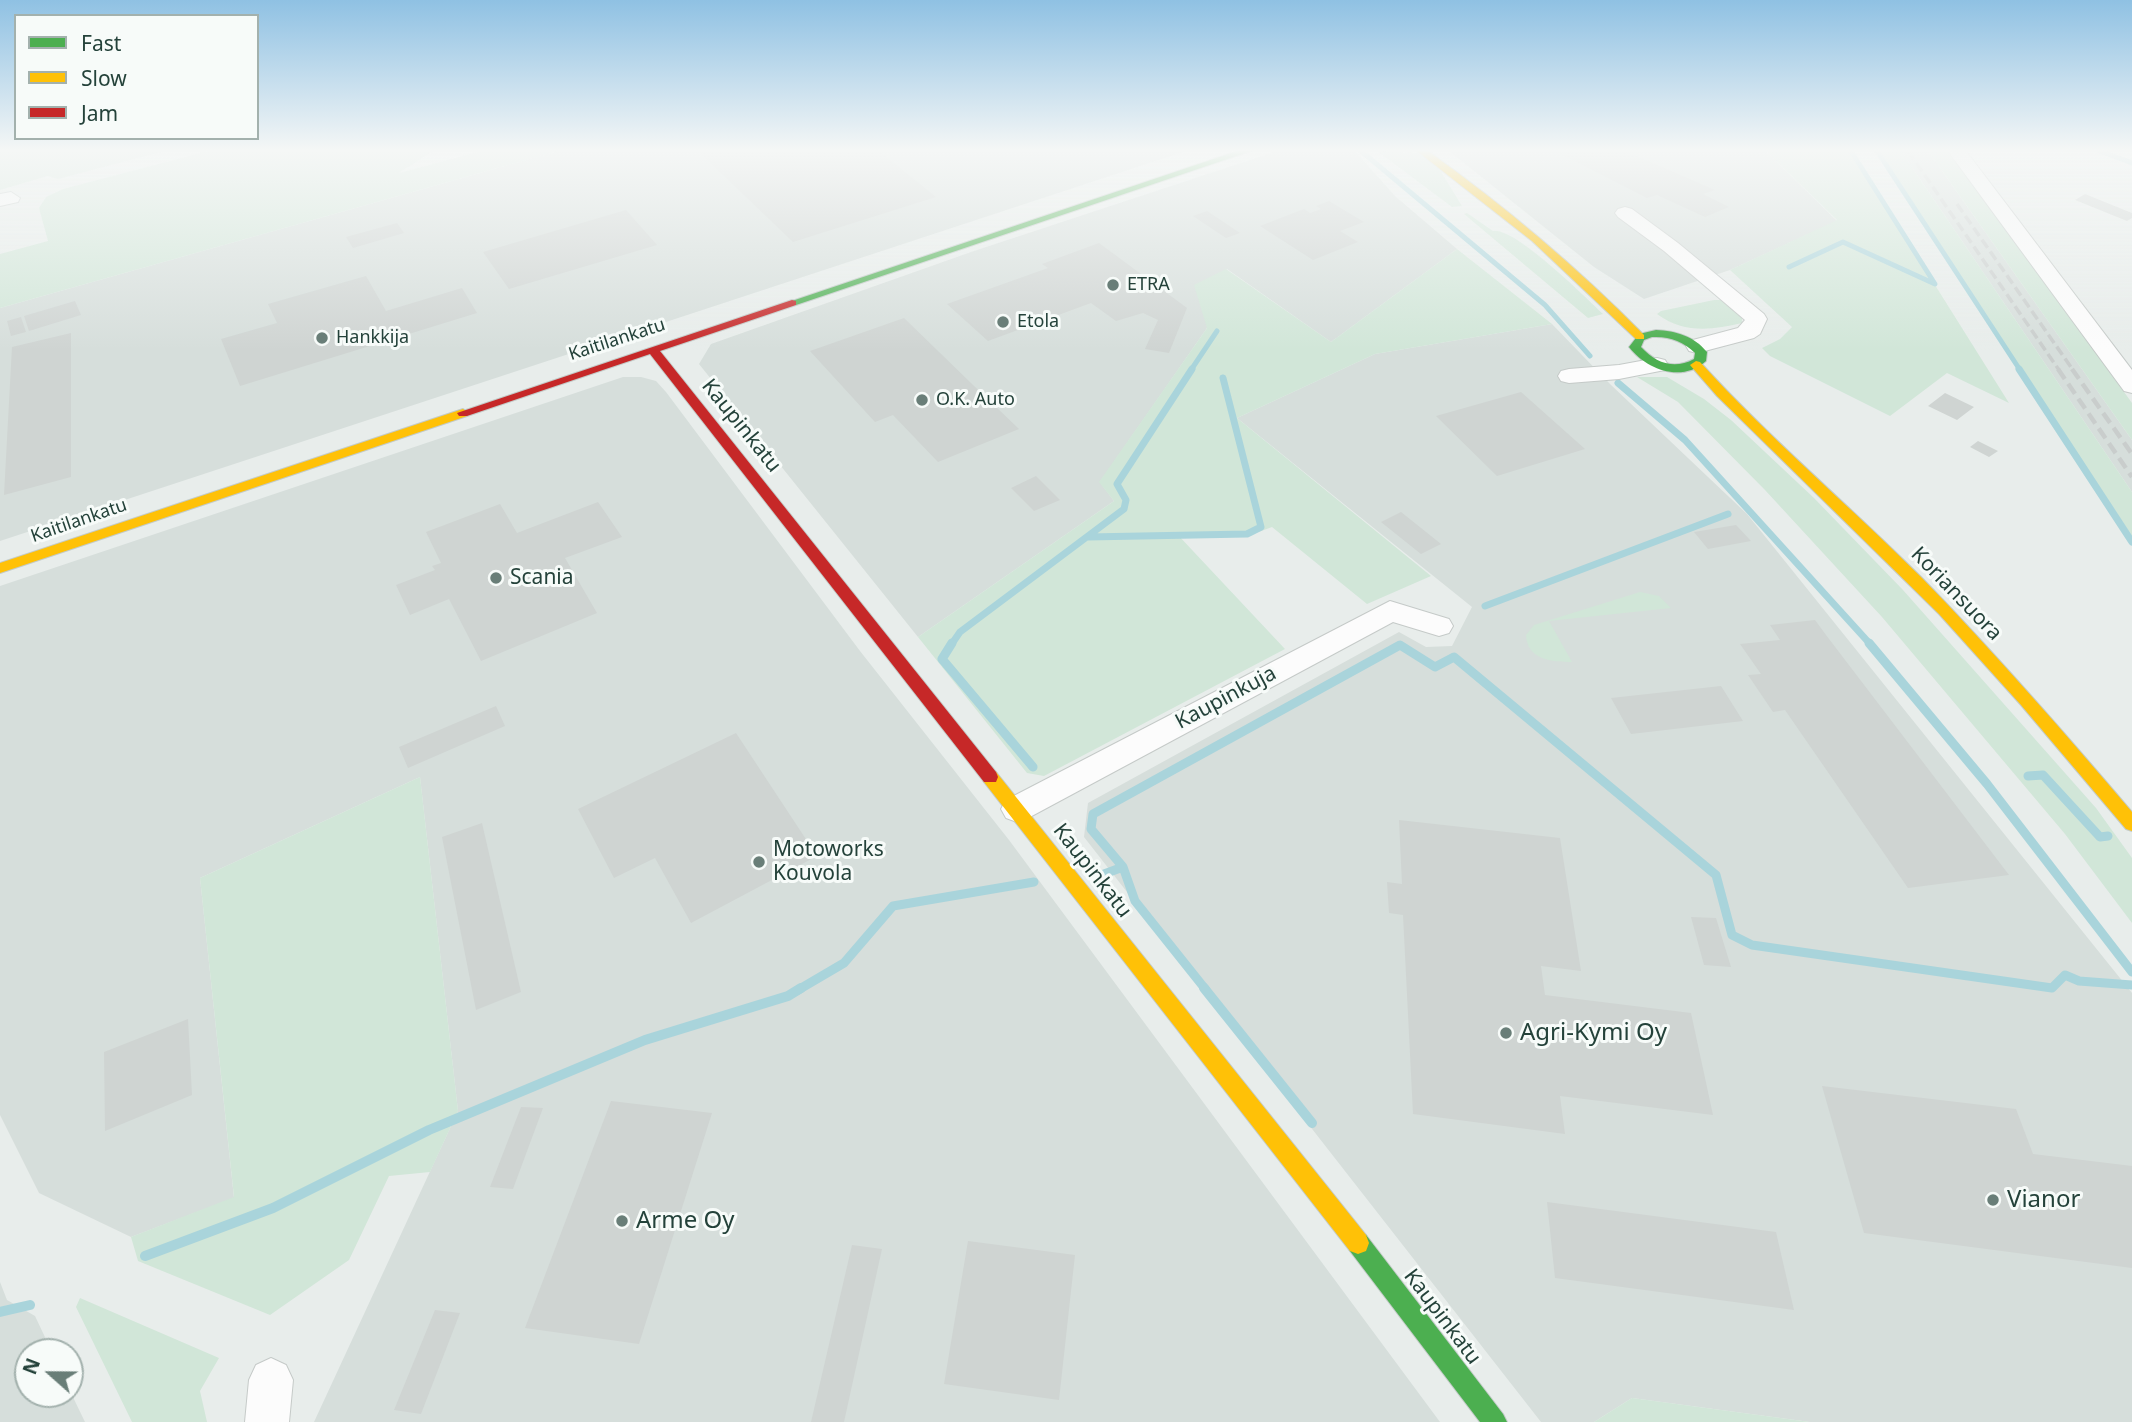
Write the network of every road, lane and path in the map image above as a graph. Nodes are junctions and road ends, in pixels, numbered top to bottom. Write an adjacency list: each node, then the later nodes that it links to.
1 (1047, 217): 8 (street, Kaitilankatu)
2 (1508, 217): 5 (street)
3 (1631, 217): 9 (street)
4 (2006, 217): 11 (street)
5 (1592, 286): 6 (street); 7 (street)
6 (1678, 336): 7 (street); 9 (street)
7 (1638, 339): 10 (street, Koriansuora); 10 (street)
8 (652, 349): 13 (street, Kaitilankatu); 15 (street, Kaupinkatu)
9 (1696, 356): 10 (street); 12 (street, Koriansuora)
10 (1662, 367): 12 (street, Koriansuora)
11 (2132, 386)
12 (1733, 408): 16 (street, Koriansuora)
13 (0, 568)
14 (1439, 626): 15 (street, Kaupinkuja)
15 (1017, 809): 19 (street, Kaupinkatu)
16 (2132, 824)
17 (271, 1380): 18 (street)
18 (267, 1422)
19 (1495, 1422)

